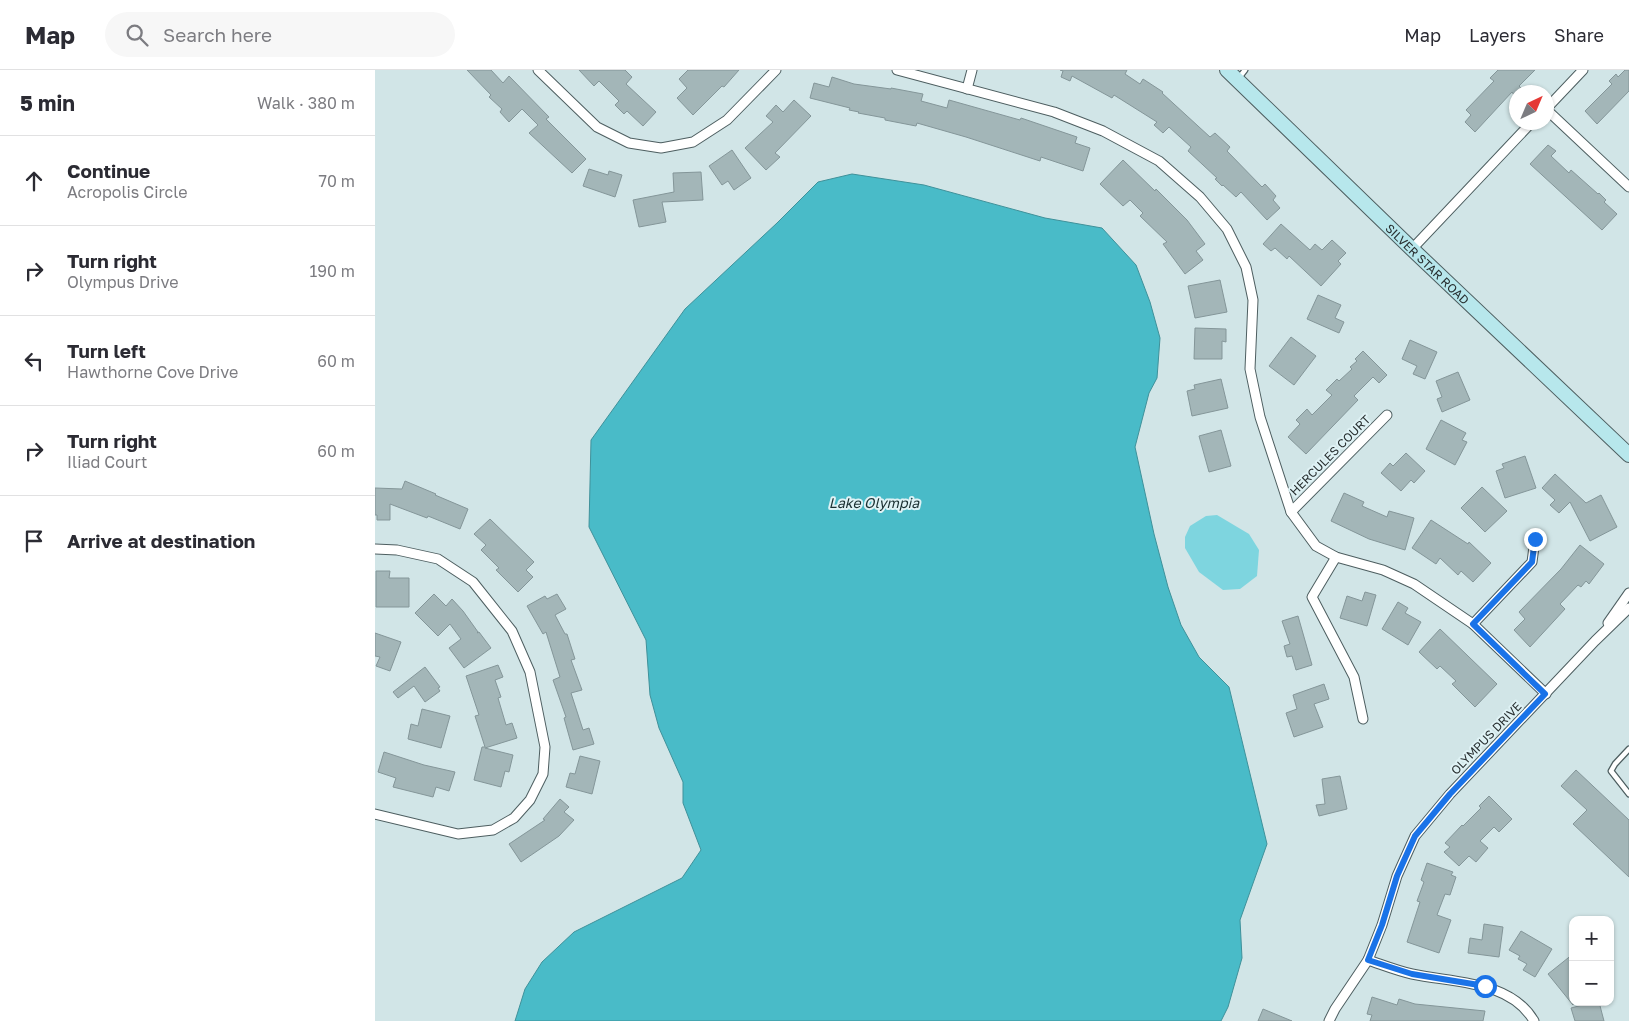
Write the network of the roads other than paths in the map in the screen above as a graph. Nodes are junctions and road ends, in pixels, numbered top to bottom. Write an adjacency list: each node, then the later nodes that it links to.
1 (538, 70): 2 (street)
2 (776, 70)
3 (897, 70): 7 (street)
4 (972, 70): 7 (street)
5 (1583, 70): 8 (street)
6 (1236, 73): 12 (main road, SILVER STAR ROAD)
7 (967, 89): 15 (street)
8 (1554, 101)
9 (1554, 116): 11 (street)
10 (1524, 130): 12 (street)
11 (1629, 187)
12 (1412, 249): 14 (main road, SILVER STAR ROAD)
13 (1387, 415): 15 (street, HERCULES COURT)
14 (1629, 454)
15 (1291, 512): 18 (street)
16 (1535, 539): 21 (street)
17 (375, 549): 27 (street)
18 (1335, 557): 21 (street); 24 (street)
19 (1629, 593): 22 (street, OLYMPUS DRIVE)
20 (1629, 608): 22 (street, OLYMPUS DRIVE)
21 (1473, 624): 23 (street)
22 (1595, 641): 23 (street, OLYMPUS DRIVE)
23 (1545, 694): 28 (street, OLYMPUS DRIVE)
24 (1363, 719)
25 (1629, 749): 26 (lane)
26 (1629, 794)
27 (375, 814)
28 (1368, 960): 29 (street, OLYMPUS DRIVE); 30 (street)
29 (1329, 1021)
30 (1535, 1021)

